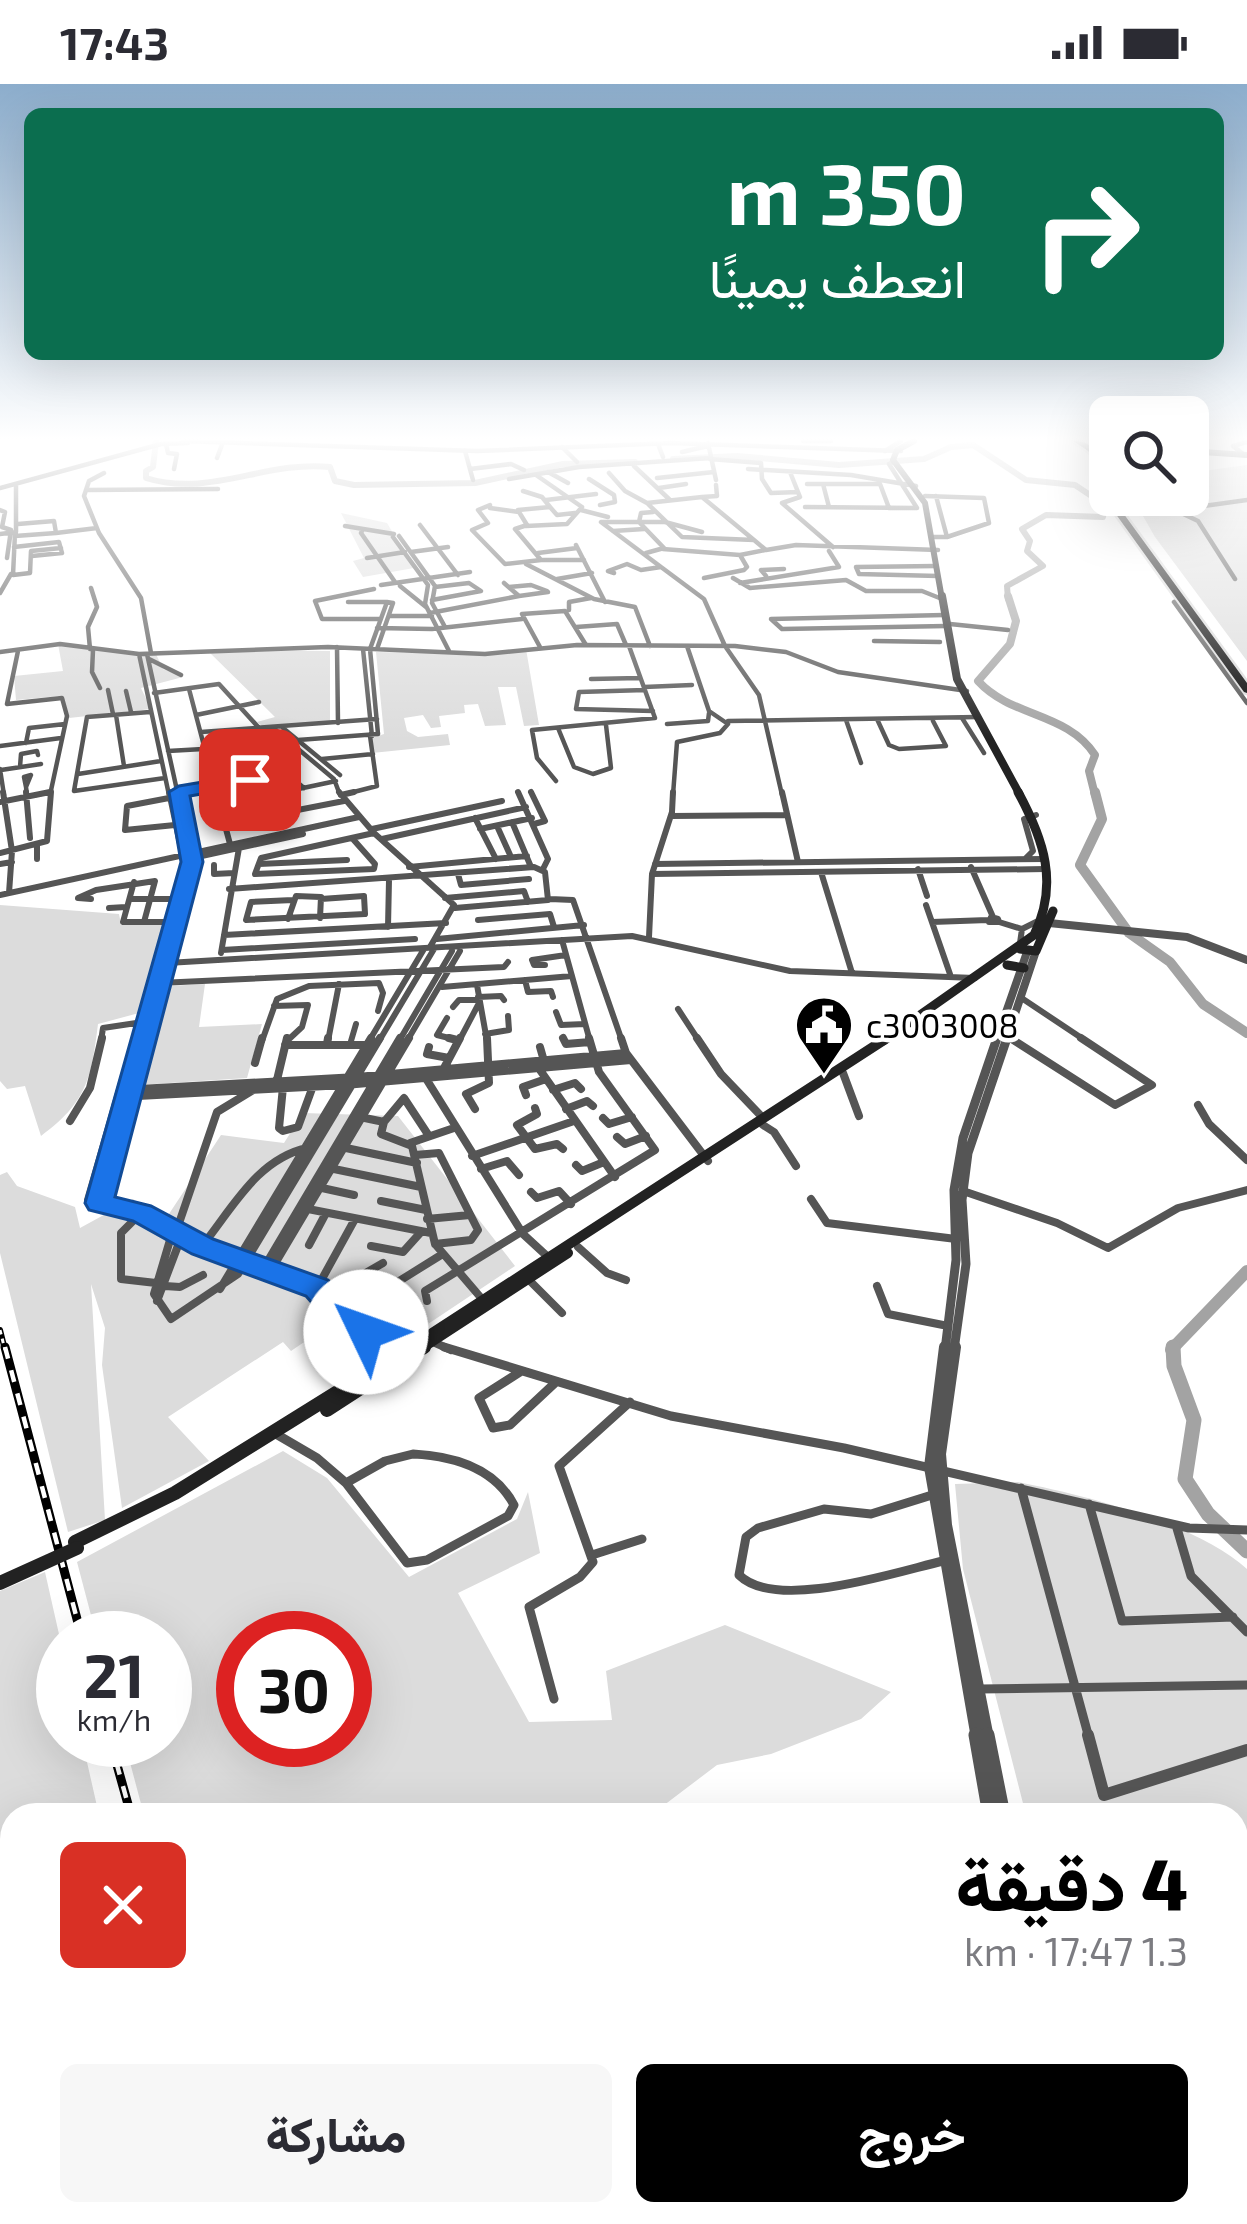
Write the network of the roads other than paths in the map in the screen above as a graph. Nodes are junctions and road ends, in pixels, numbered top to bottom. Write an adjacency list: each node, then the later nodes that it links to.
1 (13, 541): 19 (street)
2 (105, 541): 90 (street)
3 (364, 541): 31 (street)
4 (399, 541): 28 (street)
5 (433, 541): 22 (street)
6 (482, 541): 36 (street)
7 (525, 541): 32 (street)
8 (626, 541): 17 (street)
9 (640, 541): 17 (street)
10 (655, 541): 23 (street)
11 (756, 541): 26 (street)
12 (821, 541): 24 (street)
13 (935, 541): 25 (main road)
14 (1139, 541): 102 (highway)
15 (1150, 541): 96 (highway)
16 (1211, 541): 49 (street)
17 (637, 545): 29 (street)
18 (740, 545): 30 (street)
19 (12, 547): 21 (street); 33 (street); 43 (street)
20 (448, 547): 22 (street)
21 (0, 548)
22 (438, 548): 28 (street); 45 (street)
23 (664, 549): 29 (street); 30 (street)
24 (831, 549): 25 (street); 26 (street); 27 (street); 47 (street)
25 (936, 549): 44 (main road)
26 (766, 550): 30 (street)
27 (804, 551)
28 (408, 552): 31 (street); 51 (street)
29 (646, 553): 38 (street)
30 (743, 554): 48 (street)
31 (377, 556): 34 (street); 52 (street)
32 (538, 557): 35 (street); 35 (street); 36 (street)
33 (7, 558): 43 (street)
34 (367, 558)
35 (584, 560): 41 (street)
36 (525, 563): 50 (street)
37 (925, 566): 44 (street); 46 (street); 46 (street)
38 (661, 567): 42 (street); 83 (street)
39 (784, 569): 47 (street)
40 (471, 573): 45 (street)
41 (592, 573): 50 (street); 60 (street)
42 (614, 573)
43 (11, 574): 54 (street)
44 (939, 574): 46 (street); 58 (main road); 70 (main road)
45 (458, 575): 51 (street)
46 (926, 575)
47 (766, 576): 58 (street)
48 (704, 578)
49 (1235, 579)
50 (555, 580): 57 (street)
51 (429, 582): 52 (street); 63 (street); 63 (street); 63 (street)
52 (398, 585): 55 (street); 63 (street)
53 (91, 588): 86 (street)
54 (0, 593)
55 (343, 594): 59 (street); 67 (street)
56 (519, 596): 56 (street); 62 (street)
57 (592, 598): 60 (street); 64 (street)
58 (942, 599): 65 (main road)
59 (348, 602): 66 (street); 67 (street)
60 (604, 602): 81 (street)
61 (1174, 602): 108 (street)
62 (496, 603): 63 (street); 69 (street)
63 (430, 605): 66 (street); 73 (street)
64 (565, 611): 68 (street); 71 (street)
65 (939, 615): 70 (main road); 70 (street)
66 (384, 617): 67 (street); 72 (street)
67 (356, 619)
68 (522, 619): 69 (street); 80 (street)
69 (506, 620): 73 (street)
70 (944, 626): 74 (street); 76 (main road); 104 (main road)
71 (576, 627): 77 (street); 79 (street)
72 (381, 628): 73 (street); 85 (street)
73 (442, 628): 89 (street)
74 (1008, 630)
75 (874, 641): 76 (street)
76 (945, 642): 104 (main road)
77 (586, 645): 78 (street); 80 (street)
78 (608, 645): 79 (street); 91 (street)
79 (627, 645): 81 (street); 92 (street)
80 (540, 646): 89 (street)
81 (648, 646): 82 (street); 92 (street)
82 (687, 646): 83 (street); 112 (street)
83 (725, 646): 104 (street); 123 (street)
84 (337, 647): 85 (street); 90 (street); 126 (street)
85 (370, 649): 89 (street); 120 (street)
86 (92, 650): 87 (street); 90 (street); 98 (street)
87 (18, 651): 88 (street); 127 (street)
88 (0, 652)
89 (449, 652)
90 (146, 655): 93 (street); 105 (street)
91 (598, 660)
92 (635, 664): 94 (street)
93 (182, 675)
94 (640, 678): 95 (street); 99 (street)
95 (590, 679)
96 (1247, 680)
97 (692, 686): 99 (street)
98 (100, 688)
99 (645, 688): 111 (street); 111 (street)
100 (108, 690): 115 (street)
101 (189, 690): 105 (street); 109 (street); 116 (street)
102 (1247, 690)
103 (126, 691): 114 (street)
104 (964, 691): 118 (main road)
105 (152, 695): 110 (street); 113 (street)
106 (90, 701): 117 (street)
107 (259, 702): 109 (street)
108 (1247, 703)
109 (239, 706): 116 (street); 133 (street)
110 (160, 711): 113 (street); 142 (street)
111 (653, 711): 129 (street)
112 (709, 711): 122 (street); 128 (street)
113 (150, 712): 114 (street); 142 (street)
114 (131, 713): 115 (street)
115 (114, 714): 117 (street); 148 (street)
116 (196, 715): 134 (street)
117 (92, 716): 153 (street)
118 (979, 717): 119 (street); 172 (main road)
119 (962, 718): 124 (street); 143 (street)
120 (374, 720): 126 (street); 135 (street)
121 (846, 720): 123 (street); 125 (street); 147 (street)
122 (728, 721): 123 (street); 173 (street)
123 (767, 721): 171 (street)
124 (939, 721): 125 (street); 125 (street)
125 (877, 722)
126 (338, 723): 131 (street)
127 (65, 724): 136 (street); 137 (street)
128 (667, 724)
129 (606, 725): 132 (street); 132 (street)
130 (273, 728): 131 (street); 133 (street); 138 (street)
131 (283, 728): 138 (street)
132 (558, 728): 156 (street)
133 (260, 729): 134 (street)
134 (201, 732): 141 (street)
135 (370, 737): 138 (street); 144 (street)
136 (61, 738): 137 (street); 161 (street)
137 (26, 743): 140 (street)
138 (297, 743): 139 (street); 146 (street); 155 (street)
139 (253, 744): 141 (street); 145 (street)
140 (0, 746)
141 (205, 747): 142 (street); 151 (street)
142 (163, 752): 148 (street); 154 (street); 162 (street)
143 (984, 753)
144 (373, 754): 146 (street); 165 (street)
145 (267, 758): 151 (street); 152 (street)
146 (320, 759): 155 (street)
147 (861, 763)
148 (124, 766): 153 (street)
149 (20, 767): 149 (street); 150 (street)
150 (0, 770): 166 (street)
151 (211, 770): 157 (street)
152 (285, 773): 157 (street); 158 (street)
153 (78, 774): 154 (street)
154 (165, 778): 164 (street)
155 (338, 778): 158 (street); 165 (street)
156 (556, 782)
157 (216, 787): 162 (street); 168 (street)
158 (304, 788): 168 (street)
159 (518, 791): 169 (street)
160 (27, 792): 161 (street); 166 (street); 186 (street)
161 (50, 792): 189 (street)
162 (179, 792): 164 (street); 179 (street)
163 (531, 792): 176 (street)
164 (169, 796): 181 (street); 181 (street)
165 (342, 799): 175 (street); 180 (street)
166 (3, 801): 190 (street)
167 (502, 801): 170 (street)
168 (221, 805): 180 (street)
169 (526, 806): 174 (street); 176 (street)
170 (448, 812): 178 (street); 184 (street)
171 (787, 814): 173 (street); 204 (street)
172 (1033, 815): 199 (street); 207 (main road); 254 (main road)
173 (671, 816): 206 (street)
174 (475, 818): 178 (street); 183 (street)
175 (358, 819): 184 (street); 185 (street); 191 (street)
176 (533, 821): 177 (street); 212 (street)
177 (512, 822): 182 (street); 195 (street)
178 (455, 823): 184 (street)
179 (185, 824): 181 (street); 194 (street)
180 (226, 824): 191 (street)
181 (174, 826): 194 (street)
182 (497, 826): 183 (street); 196 (street)
183 (480, 829): 198 (street)
184 (375, 834): 187 (street); 210 (street)
185 (300, 835): 191 (street); 192 (street)
186 (30, 838)
187 (352, 838): 188 (street); 213 (street)
188 (334, 842): 192 (street); 200 (street)
189 (38, 845): 190 (street); 197 (street)
190 (11, 847): 193 (street); 203 (street)
191 (234, 847): 194 (street); 220 (street)
192 (307, 848): 205 (street)
193 (0, 849)
194 (187, 856): 232 (street); 233 (street)
195 (527, 856): 196 (street); 211 (street)
196 (512, 857): 198 (street)
197 (38, 859)
198 (496, 859): 210 (street)
199 (1024, 859): 201 (street); 207 (street)
200 (347, 860): 205 (street); 213 (street)
201 (968, 860): 202 (street); 215 (street)
202 (916, 861): 204 (street); 214 (street)
203 (12, 862): 208 (street); 219 (street)
204 (798, 862): 206 (street); 217 (street)
205 (258, 864): 216 (street)
206 (655, 864): 222 (street)
207 (1047, 864): 215 (street); 254 (main road)
208 (0, 865)
209 (214, 865): 220 (street)
210 (408, 867): 224 (street)
211 (531, 867): 212 (street); 221 (street)
212 (543, 869): 237 (street)
213 (355, 870): 216 (street)
214 (919, 870): 215 (street); 218 (street); 257 (street)
215 (973, 870): 253 (street)
216 (320, 872): 229 (street)
217 (800, 872): 218 (street); 222 (street)
218 (821, 872): 289 (street)
219 (11, 873): 223 (street); 228 (street)
220 (234, 873): 231 (street)
221 (458, 874): 224 (street); 225 (street)
222 (652, 874): 267 (street)
223 (0, 875)
224 (419, 878): 226 (street); 236 (street)
225 (530, 879)
226 (389, 880): 229 (street); 261 (street)
227 (134, 882): 238 (street); 239 (street); 243 (street)
228 (10, 883): 230 (street); 232 (street)
229 (318, 884): 231 (street); 234 (street)
230 (0, 885)
231 (229, 889): 266 (street)
232 (4, 894)
233 (177, 897): 239 (street); 256 (street); 265 (street)
234 (319, 897): 235 (street); 240 (street); 248 (street)
235 (344, 897): 247 (street); 247 (street)
236 (445, 898): 242 (street); 246 (street)
237 (550, 898): 242 (street); 260 (street)
238 (92, 899)
239 (150, 899): 243 (street); 255 (street)
240 (293, 900): 241 (street); 251 (street)
241 (272, 901): 250 (street); 250 (street)
242 (528, 902): 244 (street)
243 (128, 903): 245 (street); 255 (street)
244 (489, 905): 246 (street); 249 (street)
245 (109, 908)
246 (455, 908): 258 (street)
247 (343, 916): 248 (street)
248 (317, 918): 251 (street); 264 (street)
249 (489, 919): 252 (street); 262 (street)
250 (268, 920): 251 (street)
251 (288, 920)
252 (478, 920)
253 (993, 920): 257 (street); 263 (street)
254 (1048, 920): 263 (street); 272 (main road); 279 (street)
255 (144, 922): 256 (street)
256 (167, 922): 265 (street)
257 (932, 922): 291 (street)
258 (446, 923): 259 (street); 273 (street)
259 (416, 925): 261 (street); 268 (street)
260 (584, 925): 262 (street); 269 (street)
261 (388, 927): 264 (street)
262 (554, 927): 273 (street)
263 (1022, 929): 272 (street)
264 (313, 931): 266 (street); 271 (street)
265 (169, 932): 284 (street)
266 (224, 935): 274 (street)
267 (649, 937): 269 (street); 289 (street)
268 (415, 939): 271 (street); 273 (street)
269 (590, 940): 270 (street); 323 (street)
270 (563, 942): 273 (street); 275 (street); 277 (street)
271 (309, 944): 274 (street); 276 (street)
272 (1027, 947): 283 (main road); 285 (street); 292 (main road); 299 (street)
273 (428, 948): 275 (street); 276 (street); 280 (street); 286 (street)
274 (222, 950): 278 (street)
275 (456, 951): 287 (street)
276 (305, 956): 280 (street)
277 (566, 956): 282 (street); 290 (street)
278 (220, 960): 280 (street); 284 (street)
279 (1247, 960)
280 (269, 961): 284 (street); 288 (street)
281 (508, 962): 287 (street)
282 (545, 965)
283 (1007, 965): 285 (main road); 330 (main road)
284 (162, 966): 294 (street); 309 (street)
285 (1024, 968): 313 (street)
286 (418, 969): 287 (street); 288 (street); 319 (street)
287 (447, 969): 297 (street)
288 (267, 974): 294 (street)
289 (853, 974): 291 (street)
290 (572, 976): 293 (street); 311 (street)
291 (951, 977): 292 (street)
292 (977, 979): 353 (main road)
293 (525, 980): 296 (street); 298 (street)
294 (159, 983): 309 (street)
295 (339, 984): 302 (street); 305 (street); 318 (street)
296 (476, 985): 297 (street); 300 (street)
297 (438, 987): 332 (street)
298 (553, 997)
299 (1020, 998): 313 (street); 313 (street)
300 (479, 1000): 301 (street); 303 (street); 312 (street); 315 (street)
301 (504, 1000)
302 (274, 1006): 320 (street); 326 (street)
303 (453, 1006)
304 (678, 1009): 353 (street)
305 (378, 1011)
306 (556, 1012): 311 (street)
307 (508, 1016): 312 (street)
308 (447, 1018): 315 (street)
309 (146, 1022): 340 (street); 352 (street)
310 (356, 1024): 316 (street)
311 (585, 1024): 317 (street)
312 (485, 1034): 329 (street)
313 (1003, 1034): 382 (street); 400 (street)
314 (563, 1038): 317 (street)
315 (458, 1040): 324 (street)
316 (351, 1042): 318 (street); 319 (street)
317 (590, 1042): 325 (street)
318 (327, 1044): 320 (street)
319 (373, 1044): 334 (street)
320 (285, 1046): 335 (street)
321 (429, 1047): 324 (street)
322 (540, 1048): 327 (street)
323 (628, 1057): 325 (street); 370 (street)
324 (449, 1058): 328 (street)
325 (595, 1060): 327 (street); 349 (street)
326 (255, 1063)
327 (541, 1065): 329 (street); 333 (street)
328 (443, 1070): 329 (street); 331 (street)
329 (489, 1070): 331 (street); 345 (street)
330 (843, 1073): 347 (street); 353 (main road)
331 (425, 1076): 332 (street); 355 (street)
332 (382, 1079): 334 (street); 348 (street)
333 (546, 1079): 339 (street); 341 (street)
334 (351, 1081): 335 (street); 336 (street); 357 (street); 366 (street)
335 (278, 1086): 336 (street); 336 (street); 337 (street)
336 (313, 1086)
337 (249, 1087): 340 (street); 397 (street)
338 (581, 1089): 339 (street)
339 (553, 1090): 346 (street)
340 (125, 1093): 361 (street); 363 (street)
341 (526, 1095)
342 (593, 1106): 346 (street)
343 (1198, 1106): 371 (street)
344 (535, 1108): 360 (street)
345 (475, 1109)
346 (566, 1109): 351 (street)
347 (860, 1116)
348 (360, 1117): 354 (street); 356 (street)
349 (632, 1117): 350 (street); 359 (street)
350 (603, 1118)
351 (574, 1120): 360 (street); 372 (street)
352 (70, 1121)
353 (763, 1121): 370 (main road); 374 (street)
354 (384, 1122): 358 (street); 364 (street)
355 (454, 1128): 358 (street); 368 (street)
356 (352, 1130): 357 (street); 365 (street); 375 (street)
357 (325, 1131): 366 (street)
358 (429, 1136): 364 (street)
359 (646, 1136): 362 (street); 378 (street)
360 (526, 1137): 367 (street); 368 (street)
361 (118, 1138): 363 (street); 387 (street)
362 (616, 1138)
363 (107, 1139): 387 (street)
364 (410, 1143): 369 (street)
365 (346, 1148): 369 (street); 375 (street)
366 (310, 1149): 395 (street); 403 (street)
367 (563, 1150)
368 (472, 1156): 376 (street)
369 (416, 1159): 379 (street); 393 (street)
370 (706, 1159): 405 (main road); 407 (main road)
371 (1247, 1160)
372 (604, 1162): 373 (street); 378 (street)
373 (576, 1165)
374 (796, 1166)
375 (330, 1168): 379 (street); 380 (street); 389 (street)
376 (481, 1169): 377 (street); 399 (street)
377 (519, 1175)
378 (615, 1177): 388 (street)
379 (421, 1187): 392 (street)
380 (322, 1188): 384 (street); 389 (street)
381 (1247, 1190): 382 (street)
382 (963, 1191): 431 (street)
383 (531, 1192): 388 (street)
384 (354, 1195)
385 (811, 1199): 400 (street)
386 (380, 1201): 392 (street)
387 (99, 1203): 390 (street)
388 (571, 1204): 399 (street)
389 (305, 1209): 391 (street); 396 (street)
390 (141, 1213): 397 (street); 415 (street)
391 (326, 1213): 394 (street); 402 (street)
392 (426, 1214): 393 (street); 398 (street)
393 (470, 1215): 401 (street)
394 (355, 1219): 398 (street); 417 (street)
395 (267, 1220): 396 (street); 408 (street)
396 (294, 1226): 410 (street)
397 (177, 1232): 403 (street); 415 (street)
398 (427, 1232): 401 (street); 404 (street)
399 (524, 1234): 407 (street); 411 (street)
400 (956, 1239): 425 (street)
401 (435, 1244): 406 (street)
402 (309, 1245)
403 (202, 1246): 408 (street)
404 (371, 1246)
405 (578, 1246): 407 (main road); 414 (street)
406 (441, 1255): 411 (street); 418 (street)
407 (550, 1260): 413 (main road); 420 (main road)
408 (242, 1261): 410 (street); 415 (street)
409 (383, 1263): 419 (street)
410 (267, 1270): 417 (street)
411 (459, 1274): 420 (street); 421 (street)
412 (203, 1275): 415 (street)
413 (528, 1279): 422 (street); 426 (main road)
414 (626, 1280)
415 (161, 1284)
416 (877, 1286): 425 (street)
417 (317, 1288): 419 (street)
418 (380, 1293): 423 (street); 426 (street)
419 (326, 1297): 423 (street)
420 (482, 1299): 426 (main road)
421 (427, 1301)
422 (562, 1313)
423 (343, 1316): 424 (street)
424 (377, 1325)
425 (948, 1326): 431 (street)
426 (427, 1340): 427 (street); 430 (main road)
427 (521, 1371): 428 (street); 428 (street)
428 (557, 1382): 429 (street)
429 (630, 1402): 431 (street); 439 (street)
430 (280, 1436): 432 (street); 441 (main road, bridge)
431 (935, 1468): 433 (street); 434 (street); 446 (street)
432 (346, 1483): 432 (street)
433 (1021, 1488): 435 (street); 445 (street)
434 (932, 1495): 440 (street); 440 (street)
435 (1088, 1504): 436 (street); 442 (street)
436 (1176, 1525): 437 (street); 442 (street)
437 (1247, 1530)
438 (641, 1540): 439 (street)
439 (592, 1555): 447 (street)
440 (943, 1562): 449 (street)
441 (0, 1580)
442 (1233, 1617): 443 (street)
443 (1247, 1632)
444 (1247, 1685): 445 (street)
445 (1072, 1688): 446 (street); 448 (street)
446 (980, 1689): 450 (street)
447 (554, 1699)
448 (1247, 1750)
449 (988, 1803)
450 (1001, 1803)

